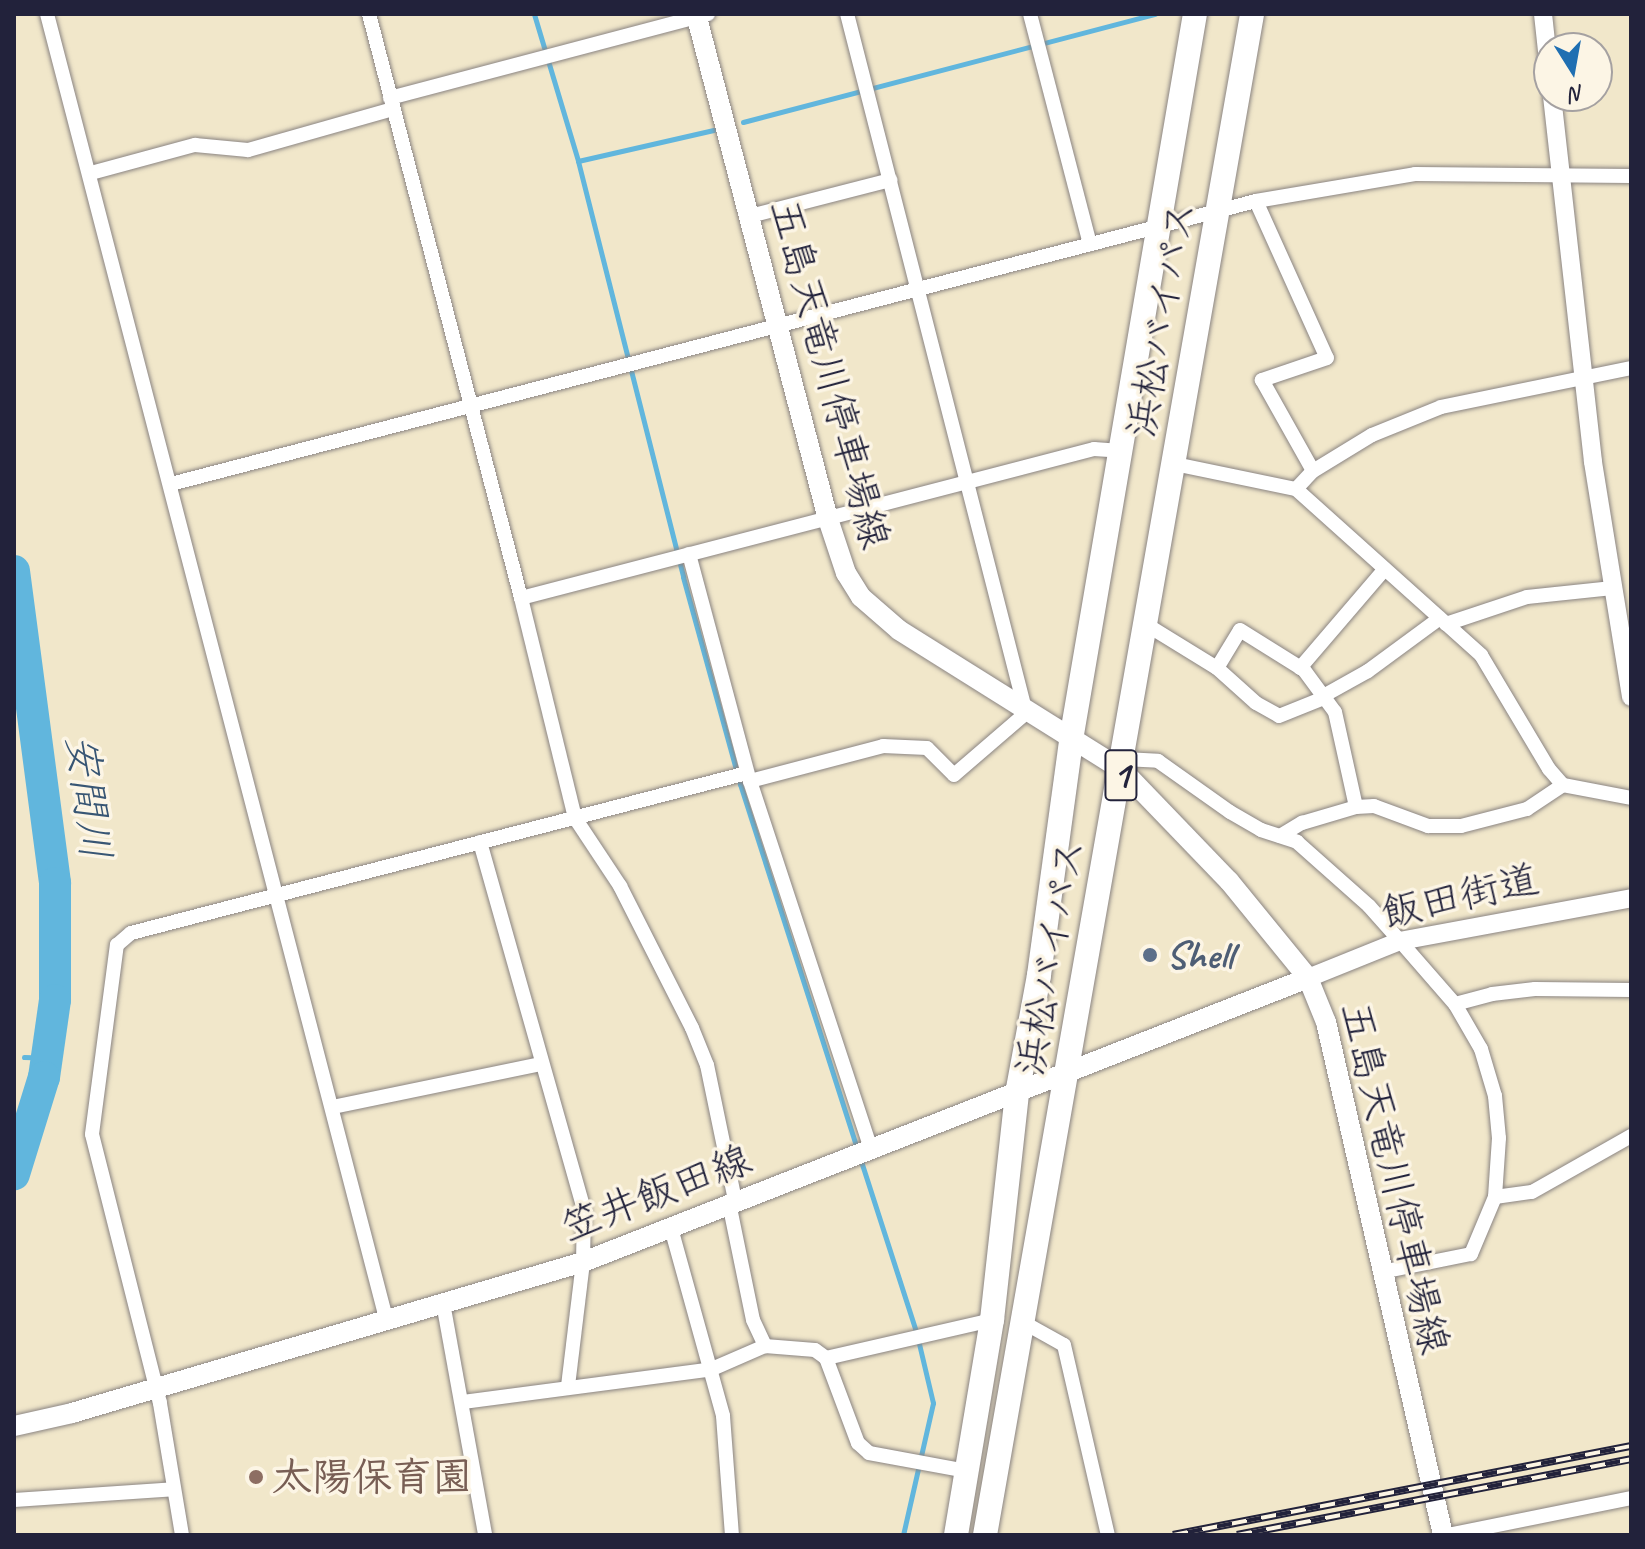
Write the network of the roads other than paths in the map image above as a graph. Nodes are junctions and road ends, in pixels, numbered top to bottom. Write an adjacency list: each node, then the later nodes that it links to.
1 (47, 14): 10 (street)
2 (369, 14): 8 (street)
3 (847, 14): 13 (street)
4 (1030, 14): 18 (street)
5 (1195, 14): 17 (highway, 浜松バイパス / 1)
6 (1252, 14): 15 (highway, 浜松バイパス / 1)
7 (700, 15): 8 (street); 16 (main road, 五島天竜川停車場線)
8 (392, 103): 10 (street); 23 (street)
9 (1554, 112): 11 (street)
10 (91, 173): 28 (street)
11 (1560, 174): 12 (street); 14 (street); 22 (street)
12 (1631, 176)
13 (890, 180): 16 (street); 19 (street)
14 (1256, 201): 15 (street); 26 (street)
15 (1217, 213): 17 (street); 25 (highway, 浜松バイパス / 1)
16 (750, 216): 20 (main road, 五島天竜川停車場線)
17 (1158, 226): 18 (street); 24 (highway, 浜松バイパス / 1)
18 (1090, 244): 19 (street)
19 (918, 289): 20 (street); 27 (street)
20 (779, 326): 23 (street); 30 (main road, 五島天竜川停車場線)
21 (1631, 368): 22 (street)
22 (1584, 377): 26 (street); 33 (street)
23 (472, 406): 28 (street); 34 (street)
24 (1121, 451): 27 (street); 42 (highway, 浜松バイパス / 1)
25 (1175, 464): 29 (street); 36 (highway, 浜松バイパス / 1)
26 (1313, 471): 29 (street)
27 (969, 482): 30 (street); 41 (street)
28 (171, 484): 51 (street)
29 (1296, 489): 32 (street)
30 (828, 519): 31 (street); 41 (main road, 五島天竜川停車場線)
31 (689, 554): 34 (street); 44 (street)
32 (1385, 569): 35 (street); 38 (street)
33 (1613, 588): 35 (street); 40 (street)
34 (521, 598): 48 (street)
35 (1443, 621): 39 (street); 45 (street)
36 (1147, 625): 37 (street); 43 (highway, 浜松バイパス / 1)
37 (1217, 668): 38 (street); 39 (street)
38 (1300, 668): 39 (street)
39 (1326, 696): 47 (street)
40 (1631, 697)
41 (1026, 713): 42 (main road, 五島天竜川停車場線); 44 (street)
42 (1071, 740): 43 (main road, 五島天竜川停車場線); 59 (highway, 浜松バイパス / 1)
43 (1123, 765): 49 (street); 54 (main road, 五島天竜川停車場線); 58 (highway, 浜松バイパス / 1)
44 (748, 777): 48 (street); 62 (street)
45 (1563, 785): 46 (street); 47 (street)
46 (1631, 798)
47 (1356, 807): 49 (street)
48 (575, 818): 50 (street); 64 (street)
49 (1280, 836): 53 (street)
50 (480, 842): 51 (street); 57 (street)
51 (277, 896): 60 (street); 76 (street)
52 (1631, 898): 53 (street, 飯田街道)
53 (1400, 941): 54 (street, 飯田街道); 56 (street)
54 (1308, 978): 58 (main road, 笠井飯田線); 67 (main road, 五島天竜川停車場線)
55 (1631, 990): 56 (street)
56 (1455, 1004): 63 (street)
57 (541, 1064): 60 (street); 66 (street)
58 (1068, 1071): 59 (main road, 笠井飯田線); 71 (highway, 浜松バイパス / 1)
59 (1017, 1094): 62 (main road, 笠井飯田線); 70 (highway, 浜松バイパス / 1)
60 (333, 1107): 69 (street)
61 (1631, 1136): 63 (street)
62 (870, 1149): 64 (main road, 笠井飯田線)
63 (1495, 1197): 67 (street)
64 (732, 1202): 65 (main road, 笠井飯田線); 72 (street)
65 (671, 1228): 66 (main road, 笠井飯田線); 74 (street)
66 (583, 1262): 68 (main road, 笠井飯田線); 75 (street)
67 (1381, 1272): 89 (main road, 五島天竜川停車場線)
68 (443, 1303): 69 (main road, 笠井飯田線); 77 (street)
69 (386, 1318): 76 (main road, 笠井飯田線)
70 (992, 1320): 73 (street); 79 (highway, 浜松バイパス / 1)
71 (1021, 1321): 87 (highway, 浜松バイパス / 1); 88 (street)
72 (765, 1346): 73 (street); 74 (street)
73 (826, 1358): 79 (street)
74 (712, 1369): 75 (street); 85 (street)
75 (568, 1386): 77 (street)
76 (156, 1387): 78 (main road, 笠井飯田線); 80 (street)
77 (463, 1402): 84 (street)
78 (14, 1426)
79 (967, 1471): 86 (highway, 浜松バイパス / 1)
80 (174, 1489): 82 (street); 83 (street)
81 (1631, 1498): 89 (street)
82 (14, 1500)
83 (182, 1535)
84 (485, 1535)
85 (732, 1535)
86 (956, 1535)
87 (985, 1535)
88 (1108, 1535)
89 (1446, 1535)

